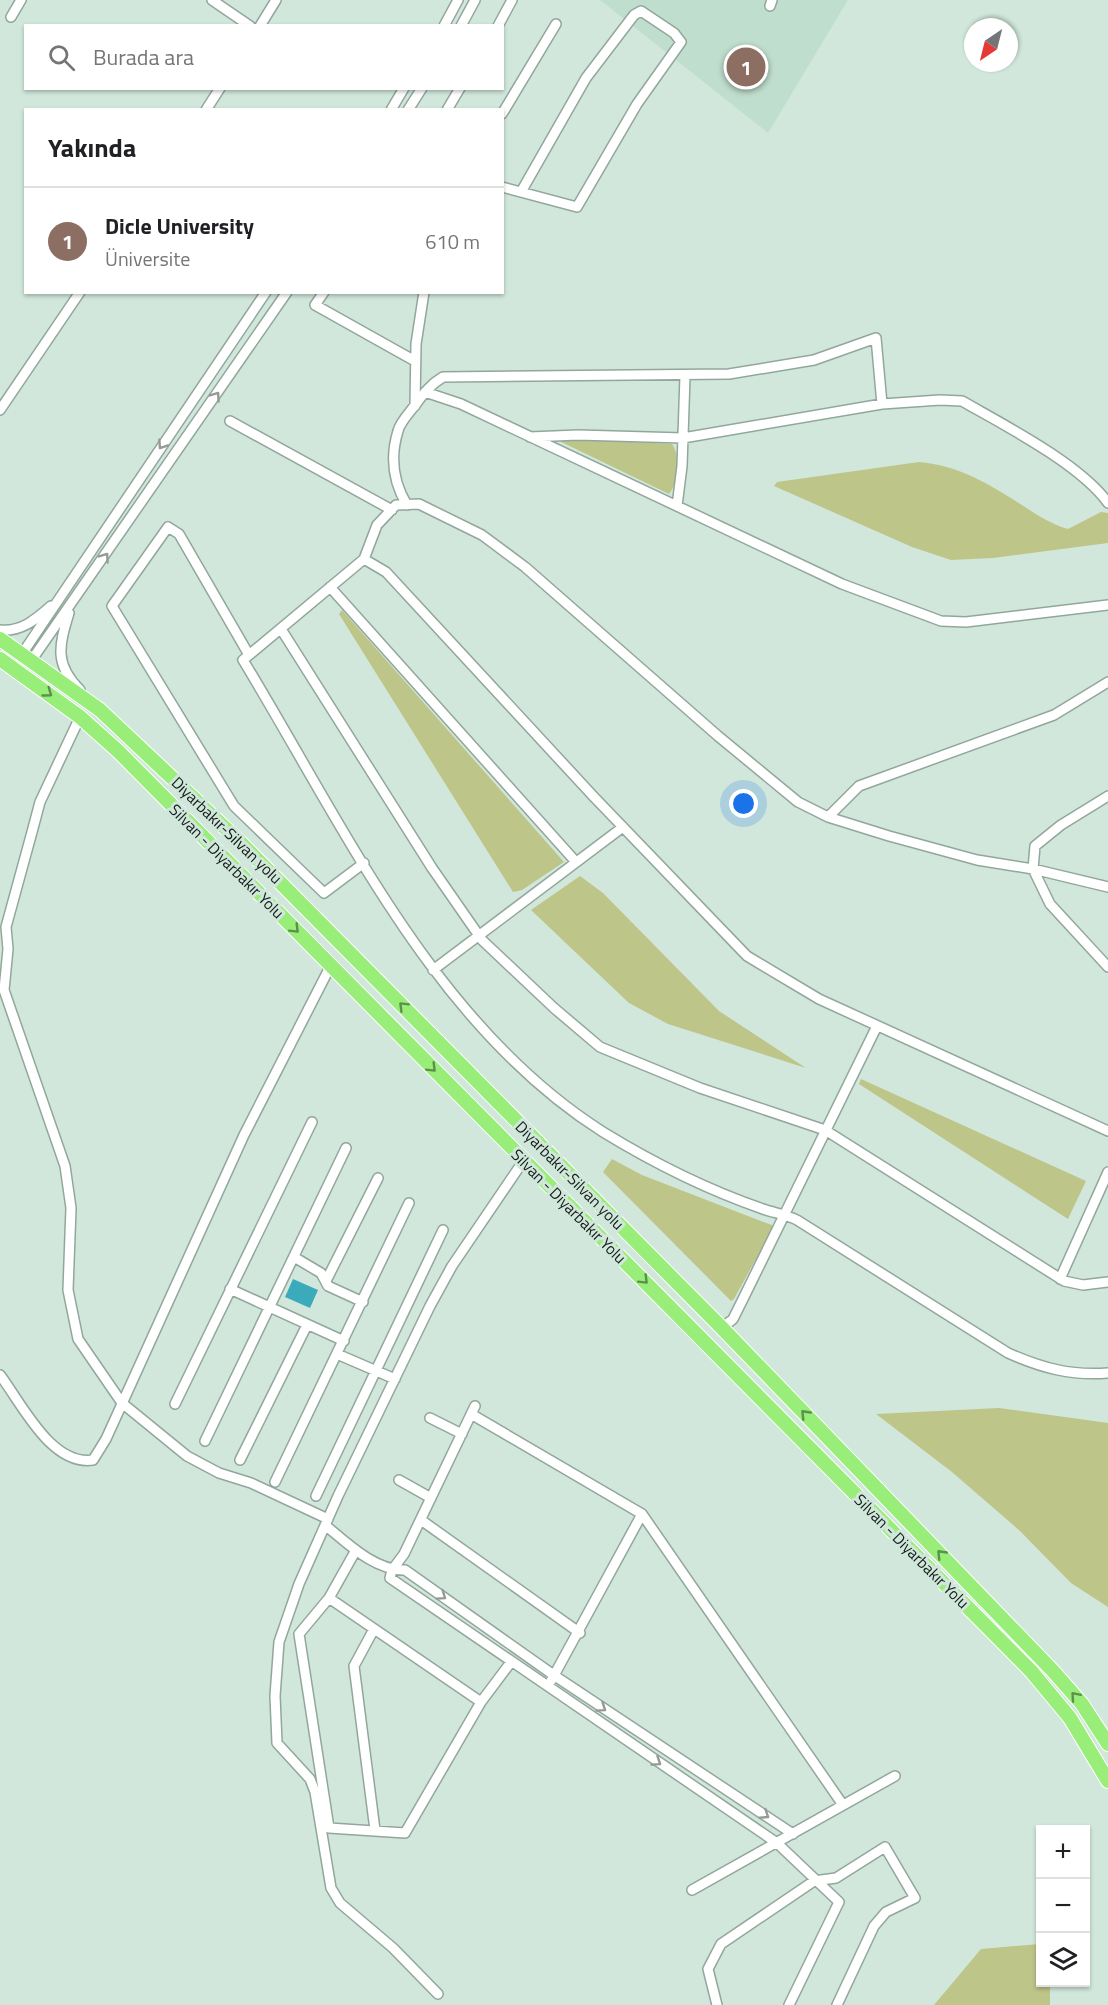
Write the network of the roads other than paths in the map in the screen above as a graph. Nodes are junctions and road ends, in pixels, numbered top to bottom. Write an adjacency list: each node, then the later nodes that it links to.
1 (21, 0): 7 (street)
2 (212, 0): 8 (street)
3 (276, 0): 9 (street)
4 (458, 0): 10 (street)
5 (475, 0): 11 (street)
6 (512, 0): 12 (street)
7 (11, 17)
8 (247, 24)
9 (261, 24)
10 (445, 24)
11 (461, 24)
12 (499, 24)
13 (556, 24): 22 (street)
14 (219, 90): 18 (street)
15 (403, 90): 19 (street)
16 (421, 90): 20 (street)
17 (459, 90): 21 (street)
18 (207, 108)
19 (392, 108)
20 (409, 108)
21 (448, 108)
22 (504, 111)
23 (504, 188): 24 (street)
24 (521, 192): 24 (street)
25 (79, 294): 35 (street)
26 (265, 294): 45 (street, one-way to 45)
27 (286, 294): 46 (street, one-way to 27)
28 (323, 294): 30 (street)
29 (424, 294): 30 (street)
30 (415, 361): 34 (street)
31 (685, 376): 32 (street); 33 (street); 38 (street)
32 (425, 392): 34 (street); 37 (street)
33 (882, 404): 38 (street); 39 (street)
34 (415, 406): 40 (street)
35 (0, 410)
36 (230, 421): 42 (street)
37 (527, 437): 38 (street); 41 (street)
38 (683, 438): 41 (street)
39 (1108, 503)
40 (407, 505): 42 (street); 58 (street)
41 (677, 506): 47 (street)
42 (392, 510): 43 (street)
43 (364, 559): 44 (street); 59 (street)
44 (330, 587): 48 (street); 60 (street)
45 (62, 596): 49 (street); 52 (street)
46 (72, 605): 52 (street); 55 (street)
47 (1108, 605)
48 (281, 629): 51 (street); 65 (street)
49 (0, 630)
50 (0, 639): 52 (highway, Diyarbakır-Silvan yolu)
51 (249, 655): 61 (street); 61 (street)
52 (27, 657): 55 (highway, Diyarbakır-Silvan yolu)
53 (0, 659): 56 (highway, Silvan - Diyarbakır Yolu, one-way to 56)
54 (1108, 682): 58 (street)
55 (100, 711): 89 (highway, Diyarbakır-Silvan yolu, one-way to 55)
56 (80, 717): 64 (street); 67 (highway, Silvan - Diyarbakır Yolu, one-way to 67)
57 (1108, 796): 62 (street)
58 (828, 817): 62 (street)
59 (623, 827): 60 (street); 70 (street)
60 (576, 862): 65 (street)
61 (364, 863): 69 (street)
62 (1033, 869): 63 (street); 68 (street)
63 (1108, 886)
64 (6, 927): 66 (street); 96 (street)
65 (478, 934): 69 (street); 72 (street)
66 (0, 938)
67 (331, 966): 75 (highway, Silvan - Diyarbakır Yolu, one-way to 75); 96 (street)
68 (1108, 967)
69 (433, 970): 79 (street)
70 (877, 1026): 72 (street); 73 (street)
71 (312, 1122): 85 (street)
72 (825, 1131): 79 (street); 82 (street)
73 (1108, 1131)
74 (346, 1148): 81 (street)
75 (524, 1160): 95 (street); 120 (highway, Silvan - Diyarbakır Yolu, one-way to 120)
76 (1108, 1172): 82 (street)
77 (378, 1178): 83 (street)
78 (409, 1203): 86 (street)
79 (784, 1214): 89 (street); 93 (street)
80 (443, 1230): 92 (street)
81 (294, 1257): 83 (street); 87 (street)
82 (1060, 1279): 84 (street)
83 (327, 1280): 86 (street)
84 (1108, 1282)
85 (230, 1289): 87 (street); 97 (street)
86 (363, 1302): 90 (street)
87 (268, 1307): 88 (street); 100 (street)
88 (307, 1325): 90 (street); 101 (street)
89 (722, 1328): 118 (highway, Diyarbakır-Silvan yolu, one-way to 89)
90 (344, 1341): 91 (street)
91 (337, 1354): 92 (street); 103 (street)
92 (377, 1372): 95 (street); 104 (street)
93 (1108, 1373)
94 (0, 1375): 96 (street)
95 (395, 1380): 108 (street)
96 (122, 1403): 108 (street)
97 (175, 1404)
98 (430, 1418): 99 (street)
99 (462, 1434): 105 (street); 106 (street)
100 (205, 1441)
101 (240, 1460)
102 (399, 1480): 105 (street)
103 (275, 1482)
104 (316, 1496)
105 (431, 1498): 107 (street)
106 (642, 1514): 113 (street); 121 (street)
107 (421, 1520): 110 (street); 113 (street)
108 (327, 1522): 109 (street); 129 (street)
109 (356, 1550): 110 (street); 111 (street)
110 (392, 1570): 114 (street); 115 (street, one-way to 115)
111 (329, 1598): 112 (street); 122 (street)
112 (374, 1629): 117 (street); 122 (street)
113 (580, 1633): 115 (street)
114 (511, 1662): 116 (street); 117 (street)
115 (555, 1676): 116 (street); 123 (street, one-way to 123)
116 (546, 1687): 124 (street, one-way to 124)
117 (482, 1702): 122 (street)
118 (1108, 1744)
119 (895, 1776): 121 (street)
120 (1108, 1781)
121 (843, 1805): 123 (street)
122 (375, 1830)
123 (793, 1834): 124 (street)
124 (777, 1843): 126 (street); 127 (street)
125 (836, 1878): 126 (street); 128 (street); 132 (street)
126 (814, 1881): 128 (street); 130 (street)
127 (692, 1890)
128 (839, 1902): 131 (street)
129 (438, 1994)
130 (717, 2005)
131 (789, 2005)
132 (837, 2005)

